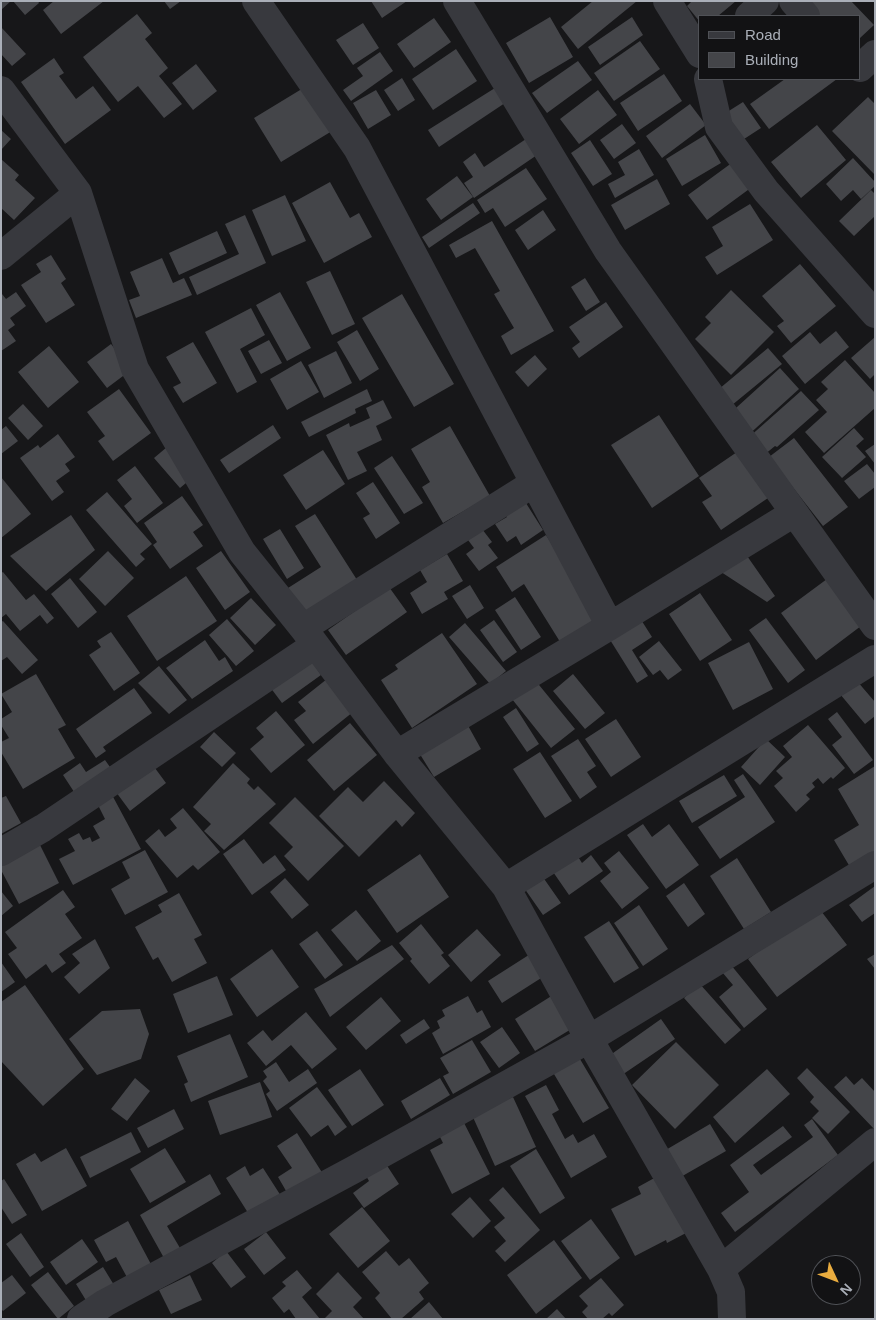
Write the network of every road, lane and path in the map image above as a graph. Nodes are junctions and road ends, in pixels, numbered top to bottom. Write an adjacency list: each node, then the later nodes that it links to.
1 (256, 1): 16 (street)
2 (457, 1): 17 (street)
3 (667, 1): 8 (street)
4 (766, 1): 6 (street)
5 (793, 1): 7 (street)
6 (750, 15)
7 (805, 15)
8 (698, 51)
9 (875, 54): 10 (street)
10 (861, 67)
11 (708, 80): 15 (street)
12 (1, 90): 13 (street)
13 (78, 193): 14 (street); 20 (street)
14 (1, 256)
15 (875, 314)
16 (534, 483): 18 (street); 20 (street)
17 (794, 513): 18 (street); 19 (street)
18 (610, 626): 22 (street)
19 (875, 626)
20 (309, 637): 22 (street); 23 (street)
21 (875, 659): 25 (street)
22 (397, 754): 25 (street)
23 (1, 852)
24 (875, 865): 26 (street)
25 (506, 887): 26 (street)
26 (589, 1040): 28 (street); 29 (street)
27 (875, 1142): 28 (street)
28 (721, 1269): 30 (street)
29 (80, 1319)
30 (732, 1319)

